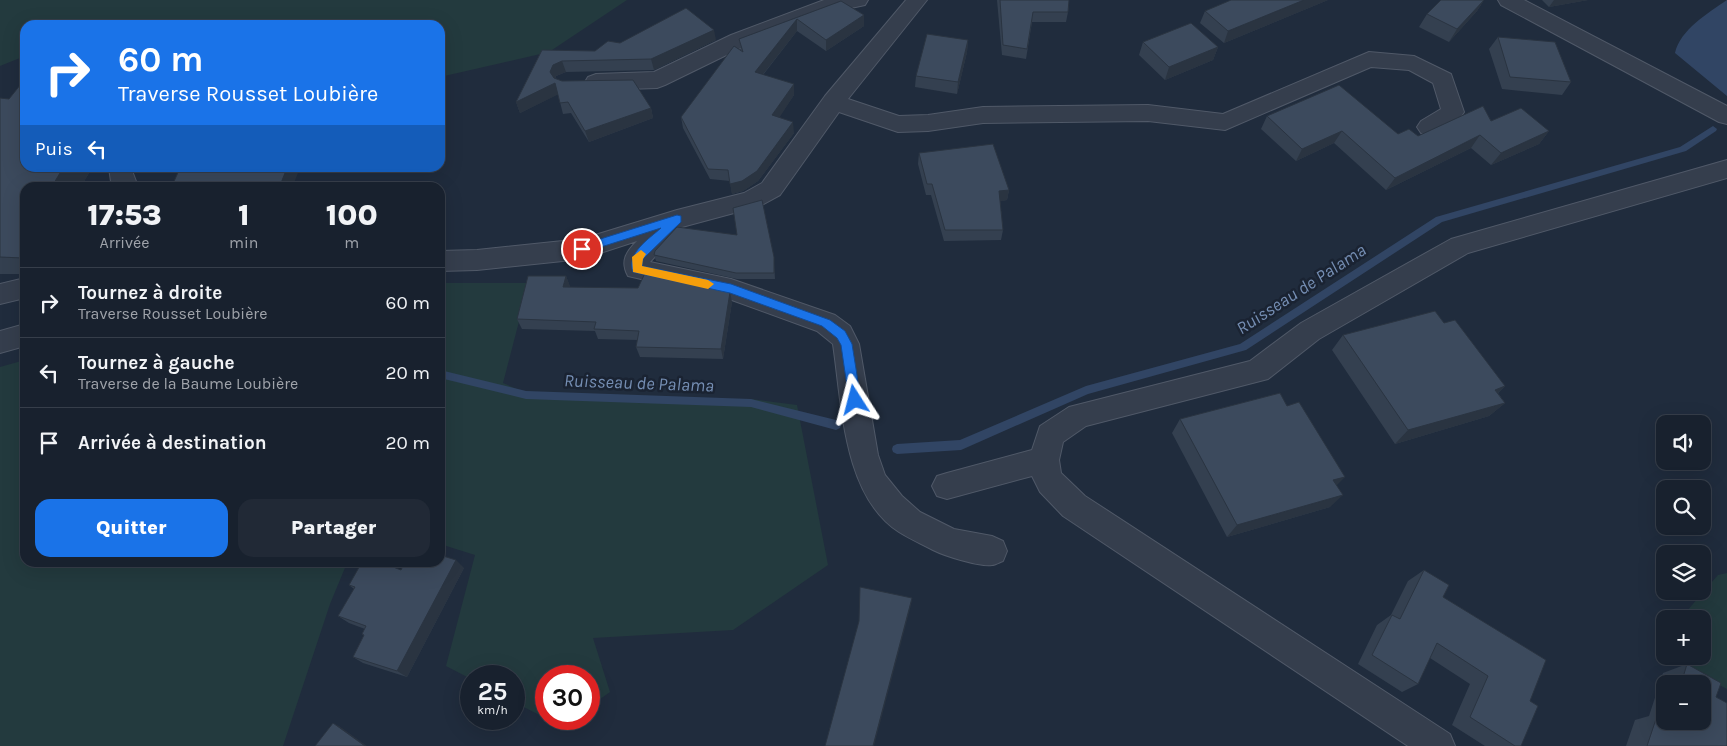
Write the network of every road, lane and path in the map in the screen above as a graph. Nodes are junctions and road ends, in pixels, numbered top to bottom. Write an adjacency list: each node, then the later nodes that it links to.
1 (858, 0): 4 (street)
2 (917, 0): 5 (street)
3 (1508, 0): 6 (street)
4 (575, 82)
5 (833, 102): 7 (street); 9 (street)
6 (1727, 116)
7 (1429, 127)
8 (1727, 169): 15 (street)
9 (677, 219): 10 (street); 17 (street)
10 (445, 261)
11 (20, 289): 12 (street)
12 (0, 294)
13 (20, 336): 14 (street)
14 (0, 342)
15 (1043, 460): 16 (street); 18 (street)
16 (947, 486)
17 (992, 551)
18 (1438, 746)

